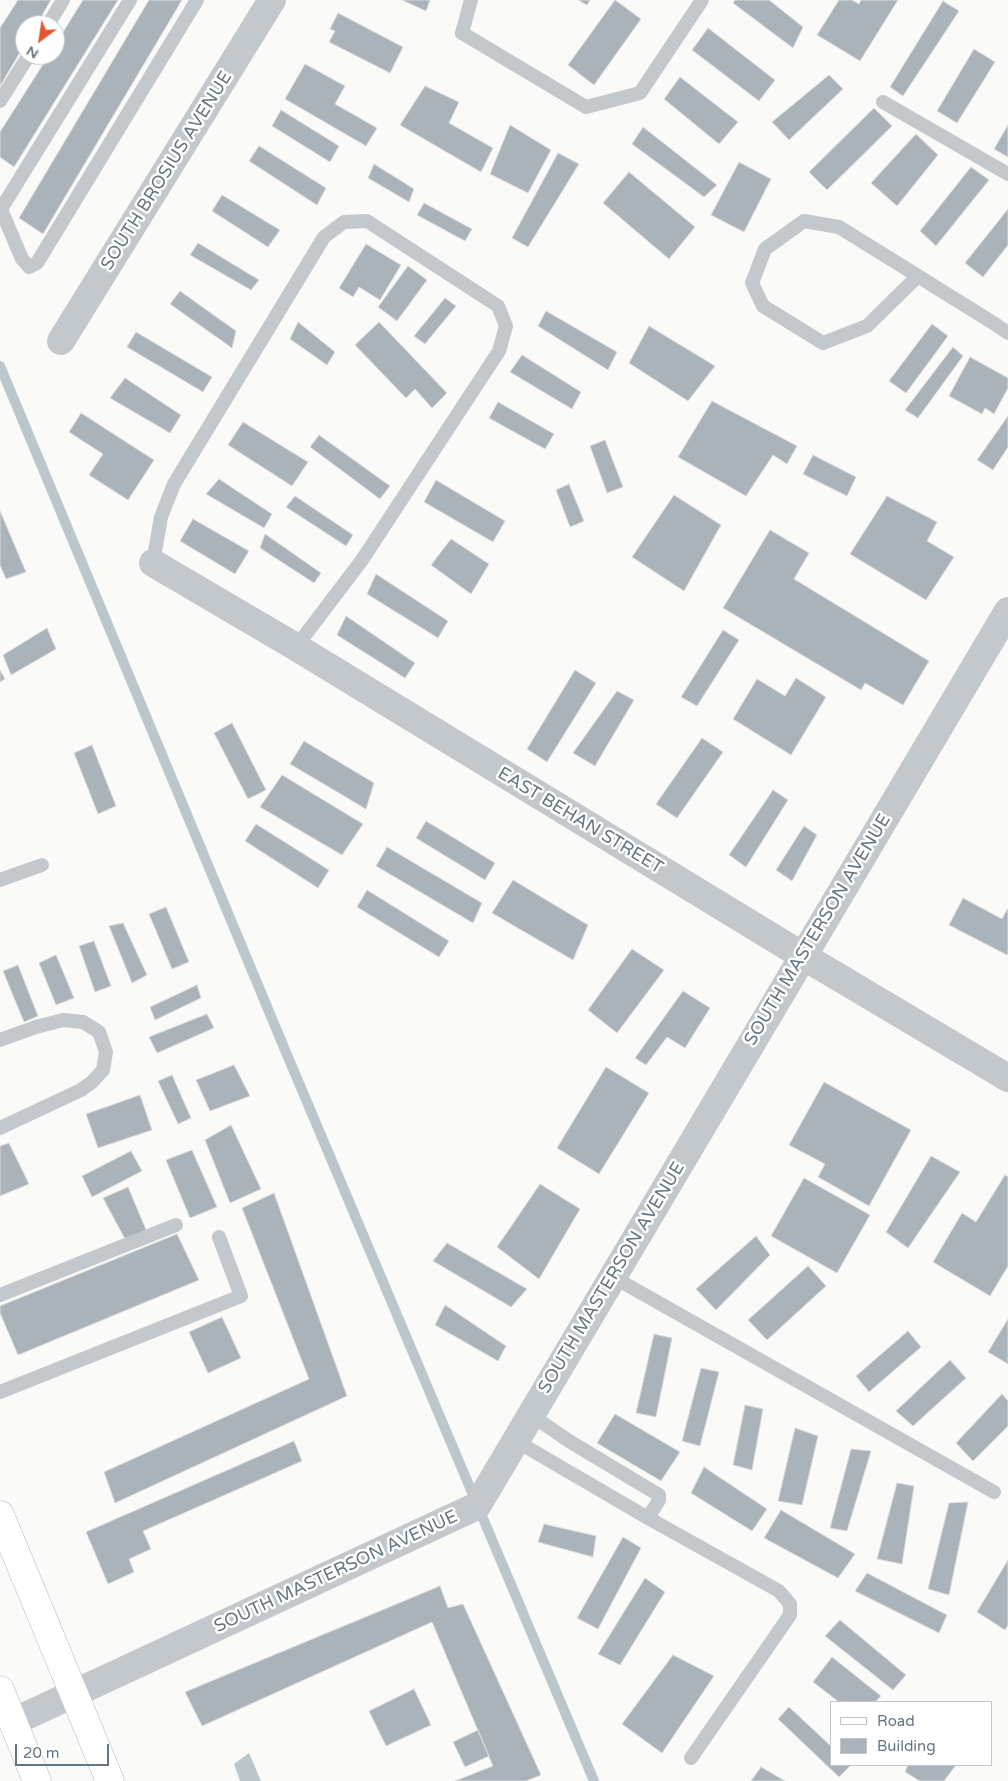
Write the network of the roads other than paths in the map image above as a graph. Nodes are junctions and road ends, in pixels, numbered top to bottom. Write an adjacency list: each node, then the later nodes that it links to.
1 (63, 0): 7 (lane)
2 (130, 0): 12 (lane)
3 (197, 0): 12 (lane)
4 (272, 0): 15 (street, SOUTH BROSIUS AVENUE)
5 (471, 0): 6 (lane)
6 (702, 0)
7 (54, 15)
8 (23, 65): 9 (lane)
9 (0, 101)
10 (883, 102): 11 (lane)
11 (1008, 174)
12 (0, 208)
13 (918, 276): 13 (lane); 14 (lane)
14 (1008, 333)
15 (62, 341)
16 (153, 563): 18 (street, EAST BEHAN STREET); 18 (lane)
17 (1008, 610): 21 (street, SOUTH MASTERSON AVENUE)
18 (296, 647): 21 (street, EAST BEHAN STREET)
19 (42, 865): 20 (lane)
20 (0, 880)
21 (803, 956): 23 (street, EAST BEHAN STREET); 27 (street, SOUTH MASTERSON AVENUE)
22 (0, 1040): 24 (lane)
23 (1008, 1078)
24 (0, 1128)
25 (176, 1224): 28 (lane)
26 (219, 1237): 29 (lane)
27 (613, 1277): 30 (street, SOUTH MASTERSON AVENUE); 32 (lane)
28 (0, 1295)
29 (0, 1392)
30 (531, 1415): 31 (street, SOUTH MASTERSON AVENUE); 34 (lane)
31 (516, 1441): 34 (lane); 36 (street, SOUTH MASTERSON AVENUE)
32 (994, 1492)
33 (0, 1515): 36 (main road)
34 (648, 1518): 38 (lane)
35 (0, 1690): 37 (main road)
36 (75, 1694): 37 (street, SOUTH MASTERSON AVENUE); 40 (main road)
37 (13, 1722): 39 (main road)
38 (691, 1758)
39 (37, 1781)
40 (110, 1781)

